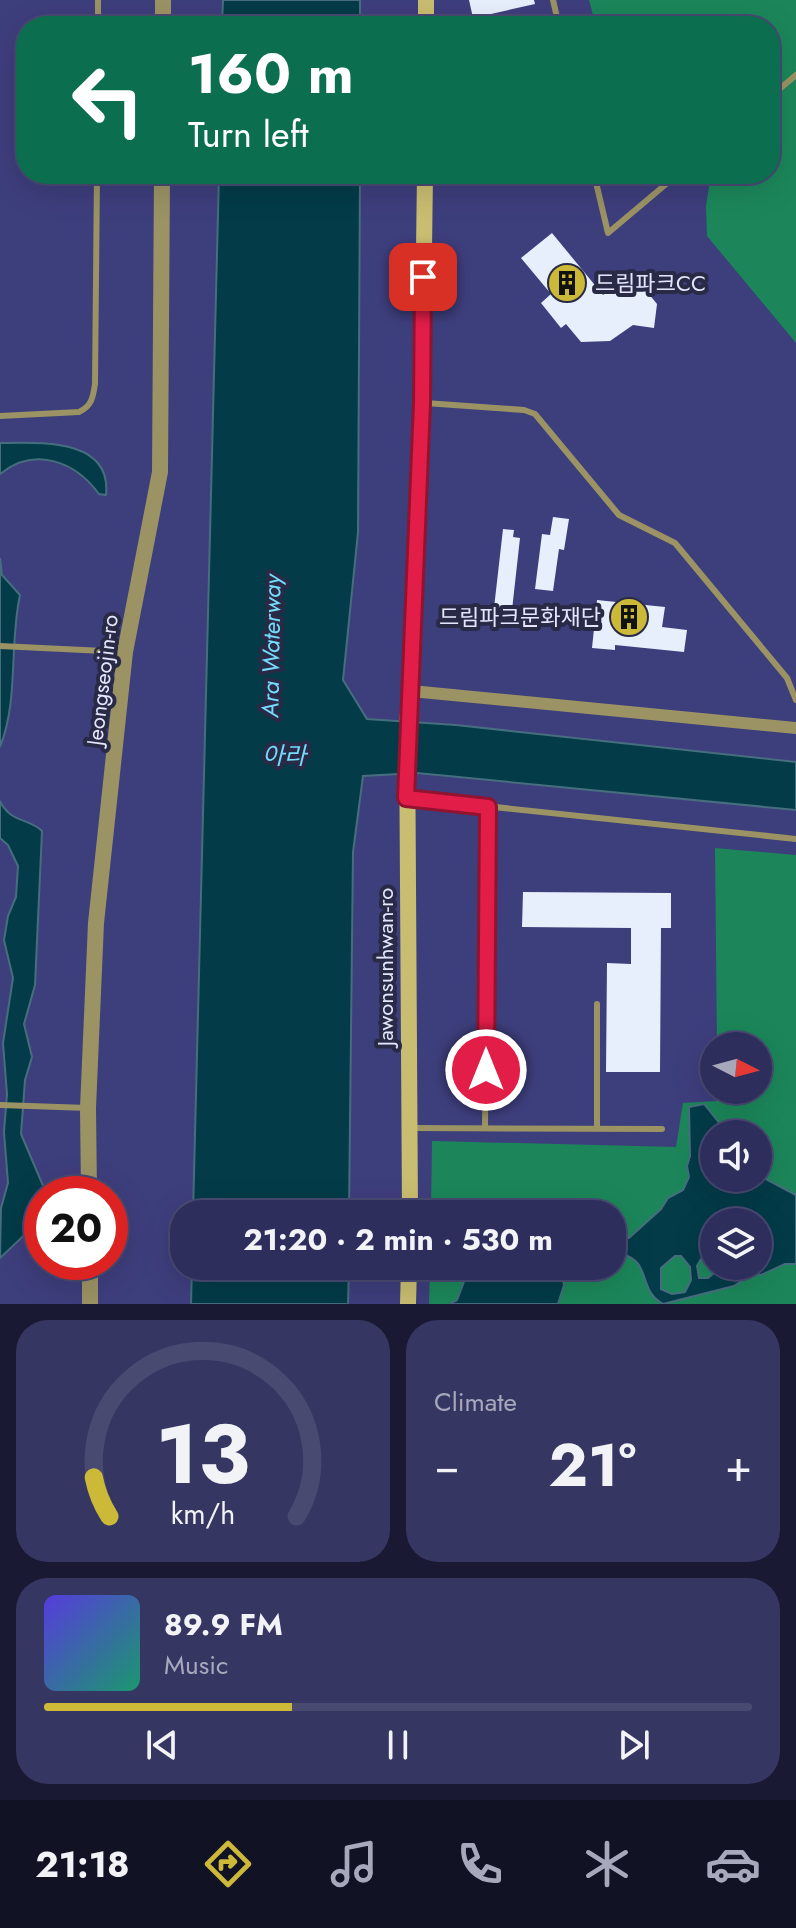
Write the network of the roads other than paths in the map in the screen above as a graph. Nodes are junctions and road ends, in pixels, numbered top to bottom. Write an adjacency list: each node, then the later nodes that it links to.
1 (796, 75): 2 (lane)
2 (780, 89)
3 (97, 184): 9 (lane)
4 (162, 184): 11 (street, Jeongseojin-ro)
5 (425, 184): 8 (main road)
6 (596, 184): 7 (lane)
7 (666, 184)
8 (422, 403): 12 (main road); 13 (lane)
9 (0, 416)
10 (0, 646): 11 (lane)
11 (125, 652): 20 (street, Jeongseojin-ro)
12 (411, 691): 14 (street); 15 (main road, Jawonsunhwan-ro)
13 (796, 700)
14 (796, 728)
15 (406, 793): 16 (lane); 21 (main road, Jawonsunhwan-ro)
16 (488, 807): 17 (lane); 22 (lane)
17 (796, 839)
18 (597, 1004): 23 (lane)
19 (0, 1105): 20 (lane)
20 (88, 1108): 25 (street, Jeongseojin-ro)
21 (412, 1128): 22 (lane); 26 (main road, Jawonsunhwan-ro)
22 (485, 1128): 23 (lane)
23 (597, 1129): 24 (lane)
24 (662, 1129)
25 (89, 1176)
26 (410, 1200)
27 (90, 1280): 29 (street)
28 (409, 1280): 30 (main road)
29 (90, 1304)
30 (408, 1304)

